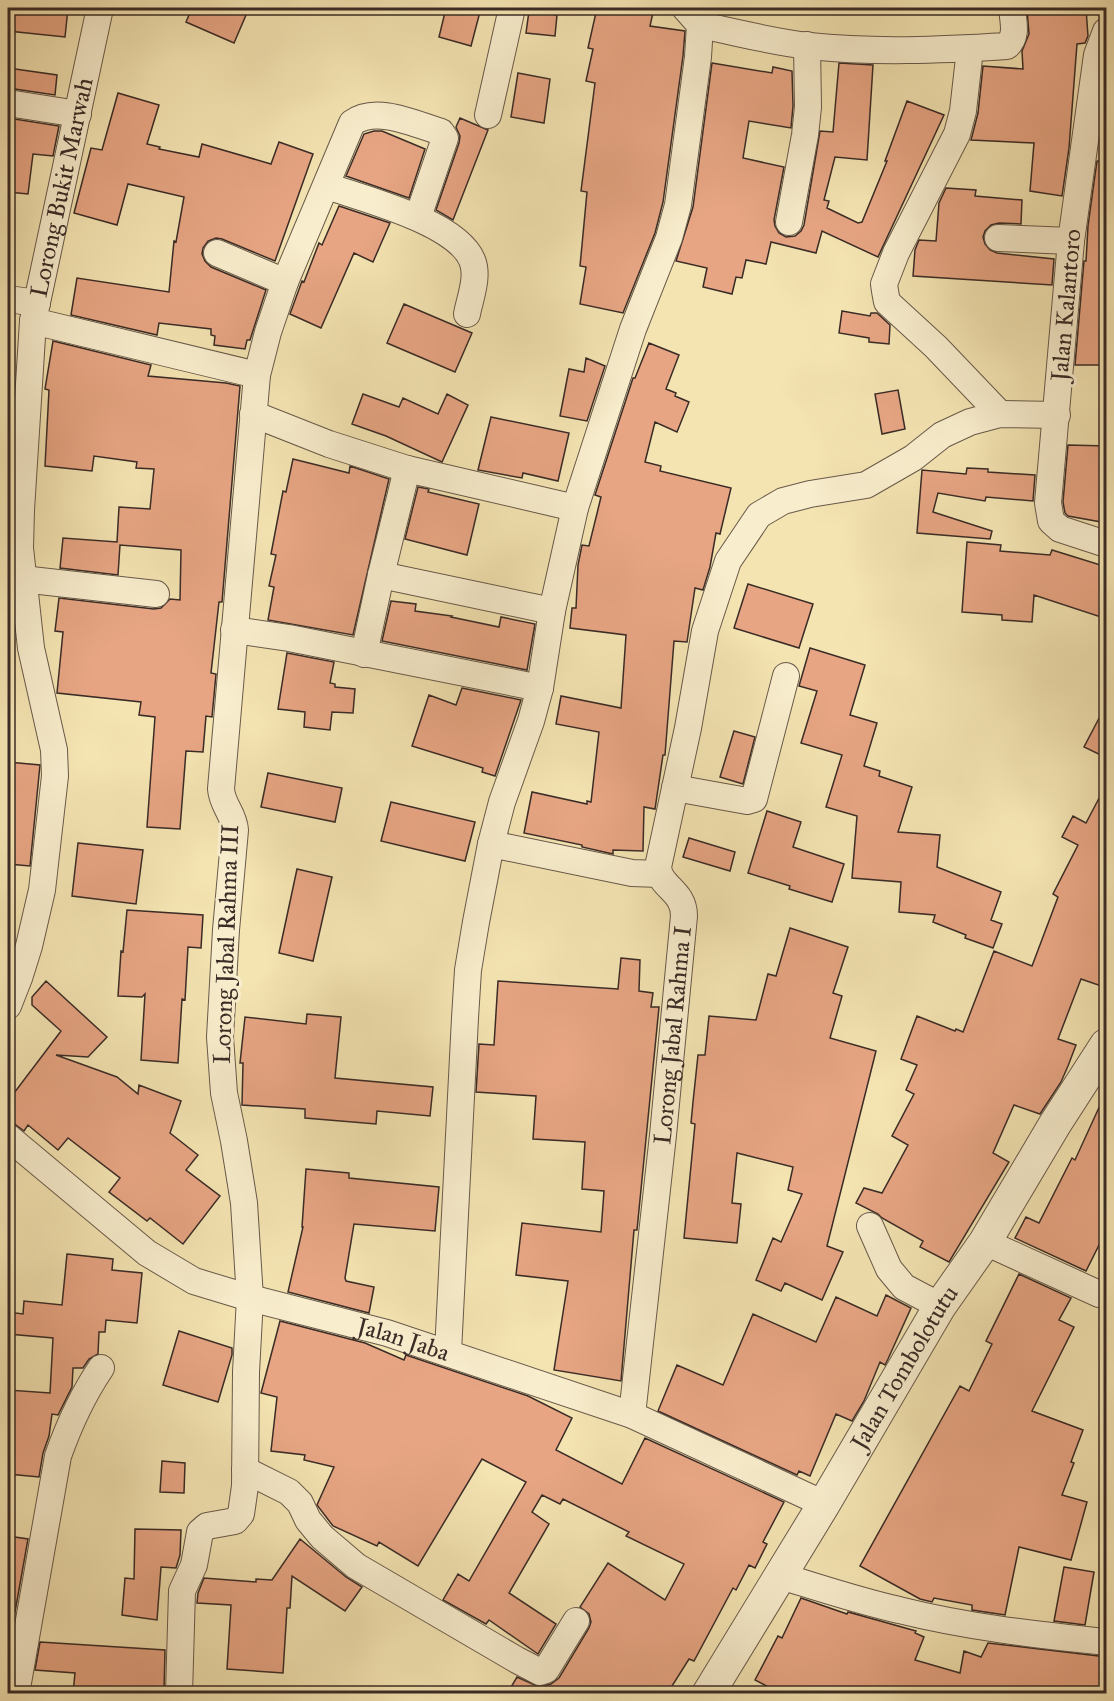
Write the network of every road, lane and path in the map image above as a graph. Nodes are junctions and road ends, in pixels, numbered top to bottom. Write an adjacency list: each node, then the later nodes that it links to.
1 (100, 8): 9 (street, Lorong Bukit Marwah)
2 (512, 8): 10 (street)
3 (1012, 8): 7 (street)
4 (693, 16): 6 (street); 26 (street)
5 (1107, 31): 15 (street, Jalan Kalantoro)
6 (807, 45): 7 (street); 13 (street)
7 (970, 49): 23 (street)
8 (8, 103): 9 (street)
9 (78, 114): 19 (street, Lorong Bukit Marwah)
10 (488, 115)
11 (327, 186): 12 (street); 12 (street, Lorong Jabal Rahma III); 17 (street, Lorong Jabal Rahma III)
12 (418, 217): 20 (street)
13 (789, 222)
14 (998, 238): 15 (street)
15 (1071, 241): 24 (street, Jalan Kalantoro)
16 (217, 253): 17 (street)
17 (285, 282): 21 (street, Lorong Jabal Rahma III)
18 (8, 299): 19 (street)
19 (35, 312): 21 (street); 29 (street, Lorong Bukit Marwah)
20 (467, 314)
21 (257, 375): 22 (street, Lorong Jabal Rahma III)
22 (253, 414): 25 (street); 32 (street, Lorong Jabal Rahma III)
23 (1000, 414): 24 (street); 36 (street)
24 (1056, 415): 27 (street, Jalan Kalantoro)
25 (407, 469): 26 (street); 28 (street)
26 (575, 508): 31 (street)
27 (1107, 544)
28 (381, 575): 31 (street); 33 (street)
29 (22, 579): 30 (street); 39 (street, Lorong Bukit Marwah)
30 (156, 594)
31 (552, 611): 35 (street)
32 (234, 630): 33 (street); 46 (street, Lorong Jabal Rahma III)
33 (364, 654): 35 (street)
34 (786, 676): 36 (street)
35 (540, 688): 37 (street)
36 (675, 788): 38 (street)
37 (491, 844): 38 (street); 48 (street)
38 (659, 874): 50 (street, Lorong Jabal Rahma I)
39 (13, 974): 40 (street, Lorong Bukit Marwah)
40 (8, 1006)
41 (1107, 1046): 44 (street, Jalan Tombolotutu)
42 (8, 1137): 46 (street, Jalan Jaba)
43 (870, 1226): 47 (street)
44 (985, 1242): 45 (street); 47 (street, Jalan Tombolotutu)
45 (1100, 1294)
46 (250, 1298): 48 (street, Jalan Jaba); 51 (street, Lorong Jabal Rahma III)
47 (940, 1306): 52 (street, Jalan Tombolotutu)
48 (448, 1352): 50 (street, Jalan Jaba)
49 (101, 1368): 56 (street)
50 (632, 1416): 52 (street, Jalan Jaba)
51 (245, 1470): 54 (street); 57 (street, Lorong Jabal Rahma III)
52 (824, 1504): 53 (street, Jalan Tombolotutu)
53 (781, 1576): 55 (street); 58 (street, Jalan Tombolotutu)
54 (576, 1621)
55 (1107, 1642)
56 (16, 1694)
57 (179, 1694)
58 (708, 1694)

